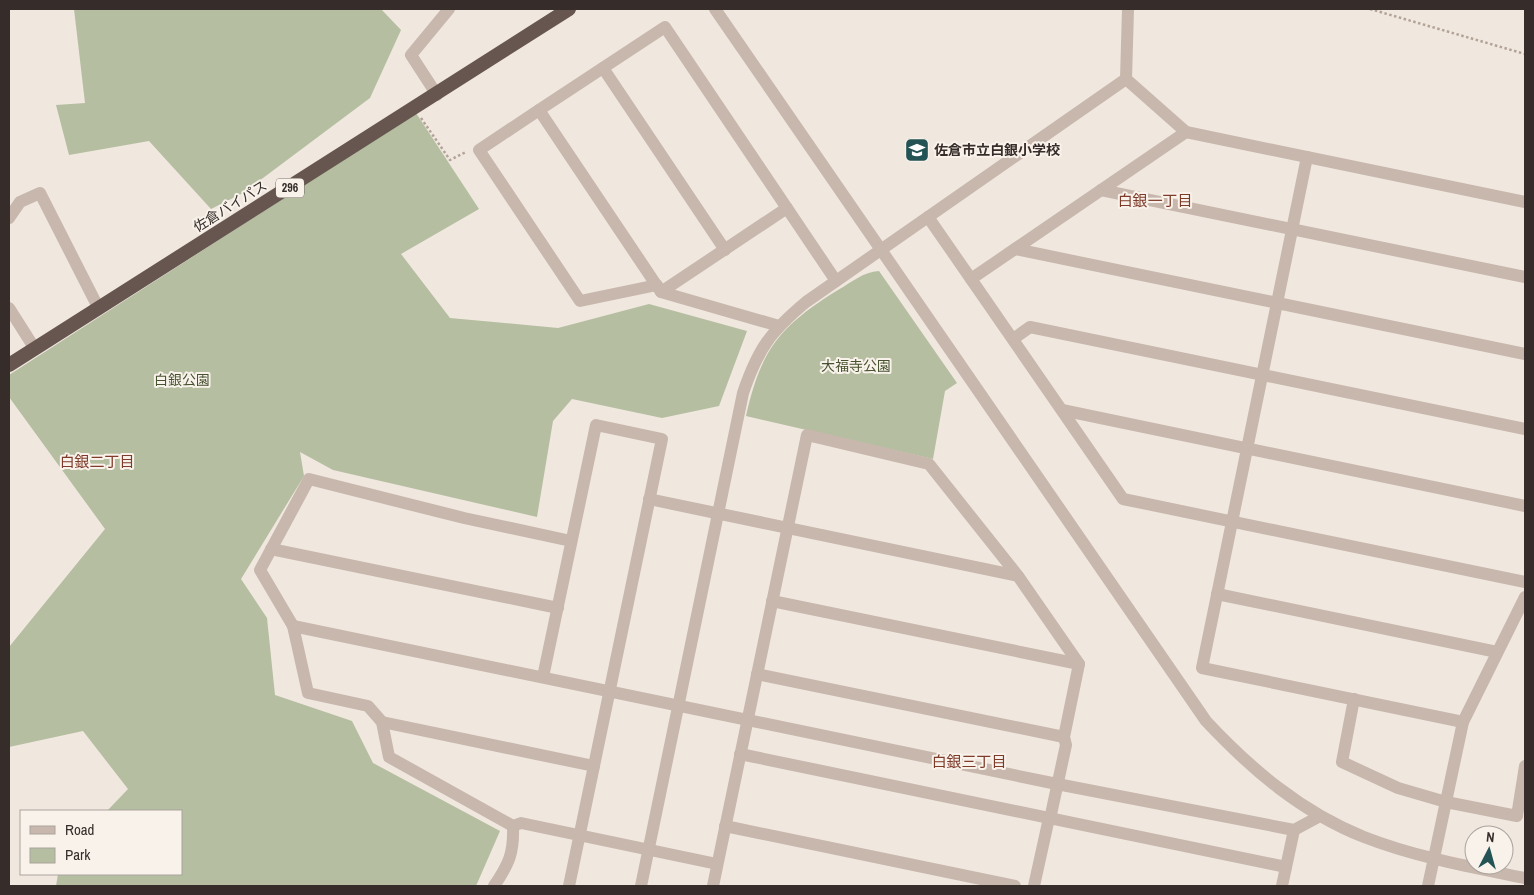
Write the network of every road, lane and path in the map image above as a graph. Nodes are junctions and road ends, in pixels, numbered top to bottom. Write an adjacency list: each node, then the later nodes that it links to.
1 (449, 9): 9 (street)
2 (569, 9): 9 (highway, 佐倉バイパス / 296)
3 (715, 9): 23 (street)
4 (1128, 9): 8 (street)
5 (1370, 9): 6 (path)
6 (1525, 54)
7 (603, 68): 11 (street); 17 (street); 22 (street)
8 (1126, 79): 12 (street); 18 (street)
9 (437, 95): 10 (highway, 佐倉バイパス / 296)
10 (415, 108): 13 (path); 30 (highway, 佐倉バイパス / 296)
11 (539, 110): 13 (street); 27 (street)
12 (1186, 132): 14 (street); 15 (street)
13 (479, 150): 27 (street)
14 (1307, 157): 16 (street); 20 (street)
15 (1101, 190): 20 (street); 21 (street)
16 (1525, 202)
17 (787, 208): 22 (street); 26 (street)
18 (928, 217): 23 (street); 25 (street)
19 (9, 218): 30 (street)
20 (1292, 229): 24 (street); 28 (street)
21 (1015, 249): 25 (street); 28 (street)
22 (724, 250): 27 (street)
23 (881, 250): 26 (street); 70 (street)
24 (1525, 277)
25 (971, 279): 32 (street)
26 (836, 281): 31 (street)
27 (659, 289): 31 (street)
28 (1277, 303): 34 (street); 36 (street)
29 (9, 308): 33 (street)
30 (99, 309): 33 (highway, 佐倉バイパス / 296)
31 (779, 326): 42 (street)
32 (1013, 339): 36 (street); 37 (street)
33 (35, 349): 35 (highway, 佐倉バイパス / 296)
34 (1525, 354)
35 (9, 365)
36 (1262, 375): 38 (street); 39 (street)
37 (1062, 410): 39 (street); 43 (street)
38 (1525, 429)
39 (1247, 448): 41 (street); 43 (street)
40 (649, 499): 42 (street); 45 (street); 58 (street)
41 (1525, 506)
42 (718, 514): 44 (street); 60 (street)
43 (1232, 521): 48 (street); 49 (street)
44 (787, 528): 47 (street); 47 (street); 51 (street)
45 (572, 541): 46 (street); 52 (street)
46 (271, 549): 52 (street); 53 (street)
47 (1018, 576): 55 (street)
48 (1525, 582)
49 (1217, 594): 54 (street); 59 (street)
50 (1525, 597): 54 (street)
51 (772, 601): 55 (street); 56 (street)
52 (558, 608): 57 (street)
53 (293, 626): 57 (street); 62 (street)
54 (1497, 652): 63 (street)
55 (1079, 664): 64 (street)
56 (757, 674): 61 (street); 64 (street)
57 (543, 677): 58 (street)
58 (609, 691): 60 (street); 66 (street)
59 (1354, 699): 63 (street); 69 (street)
60 (679, 704): 61 (street); 76 (street)
61 (747, 720): 65 (street); 68 (street)
62 (382, 722): 66 (street); 72 (street)
63 (1462, 722): 69 (street)
64 (1064, 737): 68 (street)
65 (740, 754): 71 (street); 73 (street)
66 (594, 766): 75 (street)
67 (1525, 766): 69 (street)
68 (1057, 784): 71 (street); 74 (street)
69 (1446, 802): 77 (street)
70 (1320, 816): 74 (street); 77 (street)
71 (1049, 818): 79 (street); 86 (street)
72 (513, 826): 75 (street); 81 (street)
73 (725, 826): 78 (street); 85 (street)
74 (1294, 830): 79 (street)
75 (579, 835): 76 (street); 82 (street)
76 (648, 850): 78 (street); 83 (street)
77 (1434, 859): 80 (street); 88 (street)
78 (717, 864): 84 (street)
79 (1286, 867): 87 (street)
80 (1525, 878)
81 (494, 886)
82 (569, 886)
83 (641, 886)
84 (713, 886)
85 (1015, 886)
86 (1034, 886)
87 (1282, 886)
88 (1428, 886)

